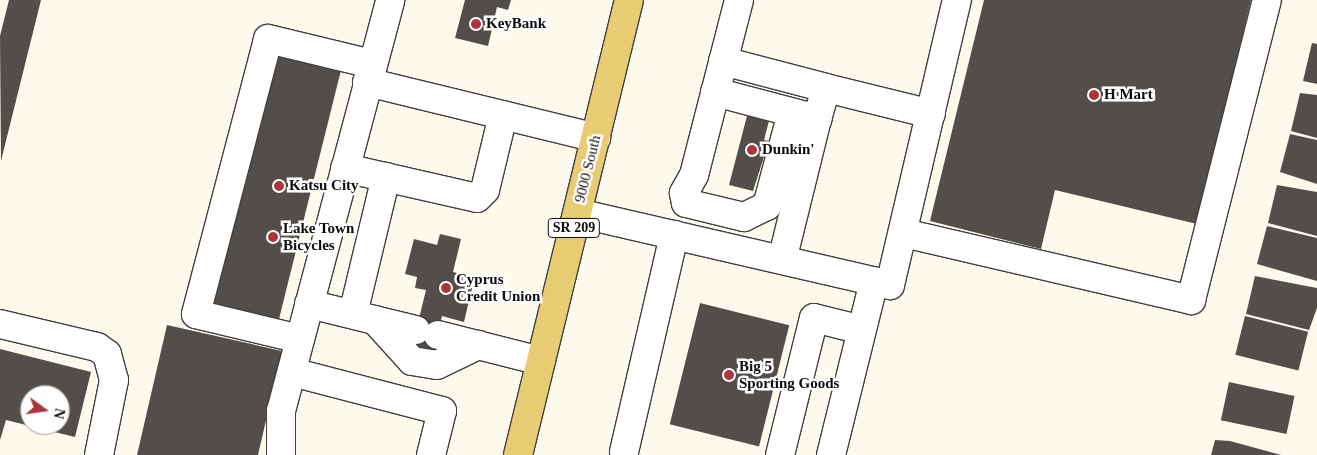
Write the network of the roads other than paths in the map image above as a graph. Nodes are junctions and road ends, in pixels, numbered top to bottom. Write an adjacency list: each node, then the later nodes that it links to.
1 (390, 0): 7 (lane)
2 (629, 0): 13 (main road, 9000 South / SR 209)
3 (739, 0): 6 (lane)
4 (957, 0): 11 (lane)
5 (1267, 0): 17 (lane)
6 (723, 61): 8 (lane); 9 (lane)
7 (369, 73): 12 (lane); 14 (lane); 25 (lane)
8 (826, 88): 10 (lane); 11 (lane)
9 (715, 92): 10 (lane); 10 (lane)
10 (798, 114): 19 (lane)
11 (931, 114): 17 (lane)
12 (503, 115): 13 (lane); 15 (lane)
13 (596, 138): 16 (main road, 9000 South / SR 209)
14 (346, 168): 15 (lane); 21 (lane)
15 (386, 177): 22 (lane)
16 (578, 213): 18 (lane); 27 (main road, 9000 South / SR 209)
17 (904, 233): 20 (lane)
18 (674, 235): 19 (lane); 29 (lane)
19 (782, 260): 20 (lane)
20 (874, 281): 24 (lane)
21 (309, 304): 22 (lane); 25 (lane)
22 (364, 317): 26 (lane); 26 (lane)
23 (0, 324): 30 (lane)
24 (862, 330): 34 (lane); 35 (lane)
25 (300, 339): 28 (lane)
26 (478, 345): 27 (lane)
27 (541, 361): 33 (main road, 9000 South / SR 209)
28 (292, 372): 31 (lane); 32 (lane)
29 (628, 454)
30 (99, 455)
31 (281, 455)
32 (431, 455)
33 (518, 455)
34 (780, 455)
35 (831, 455)

